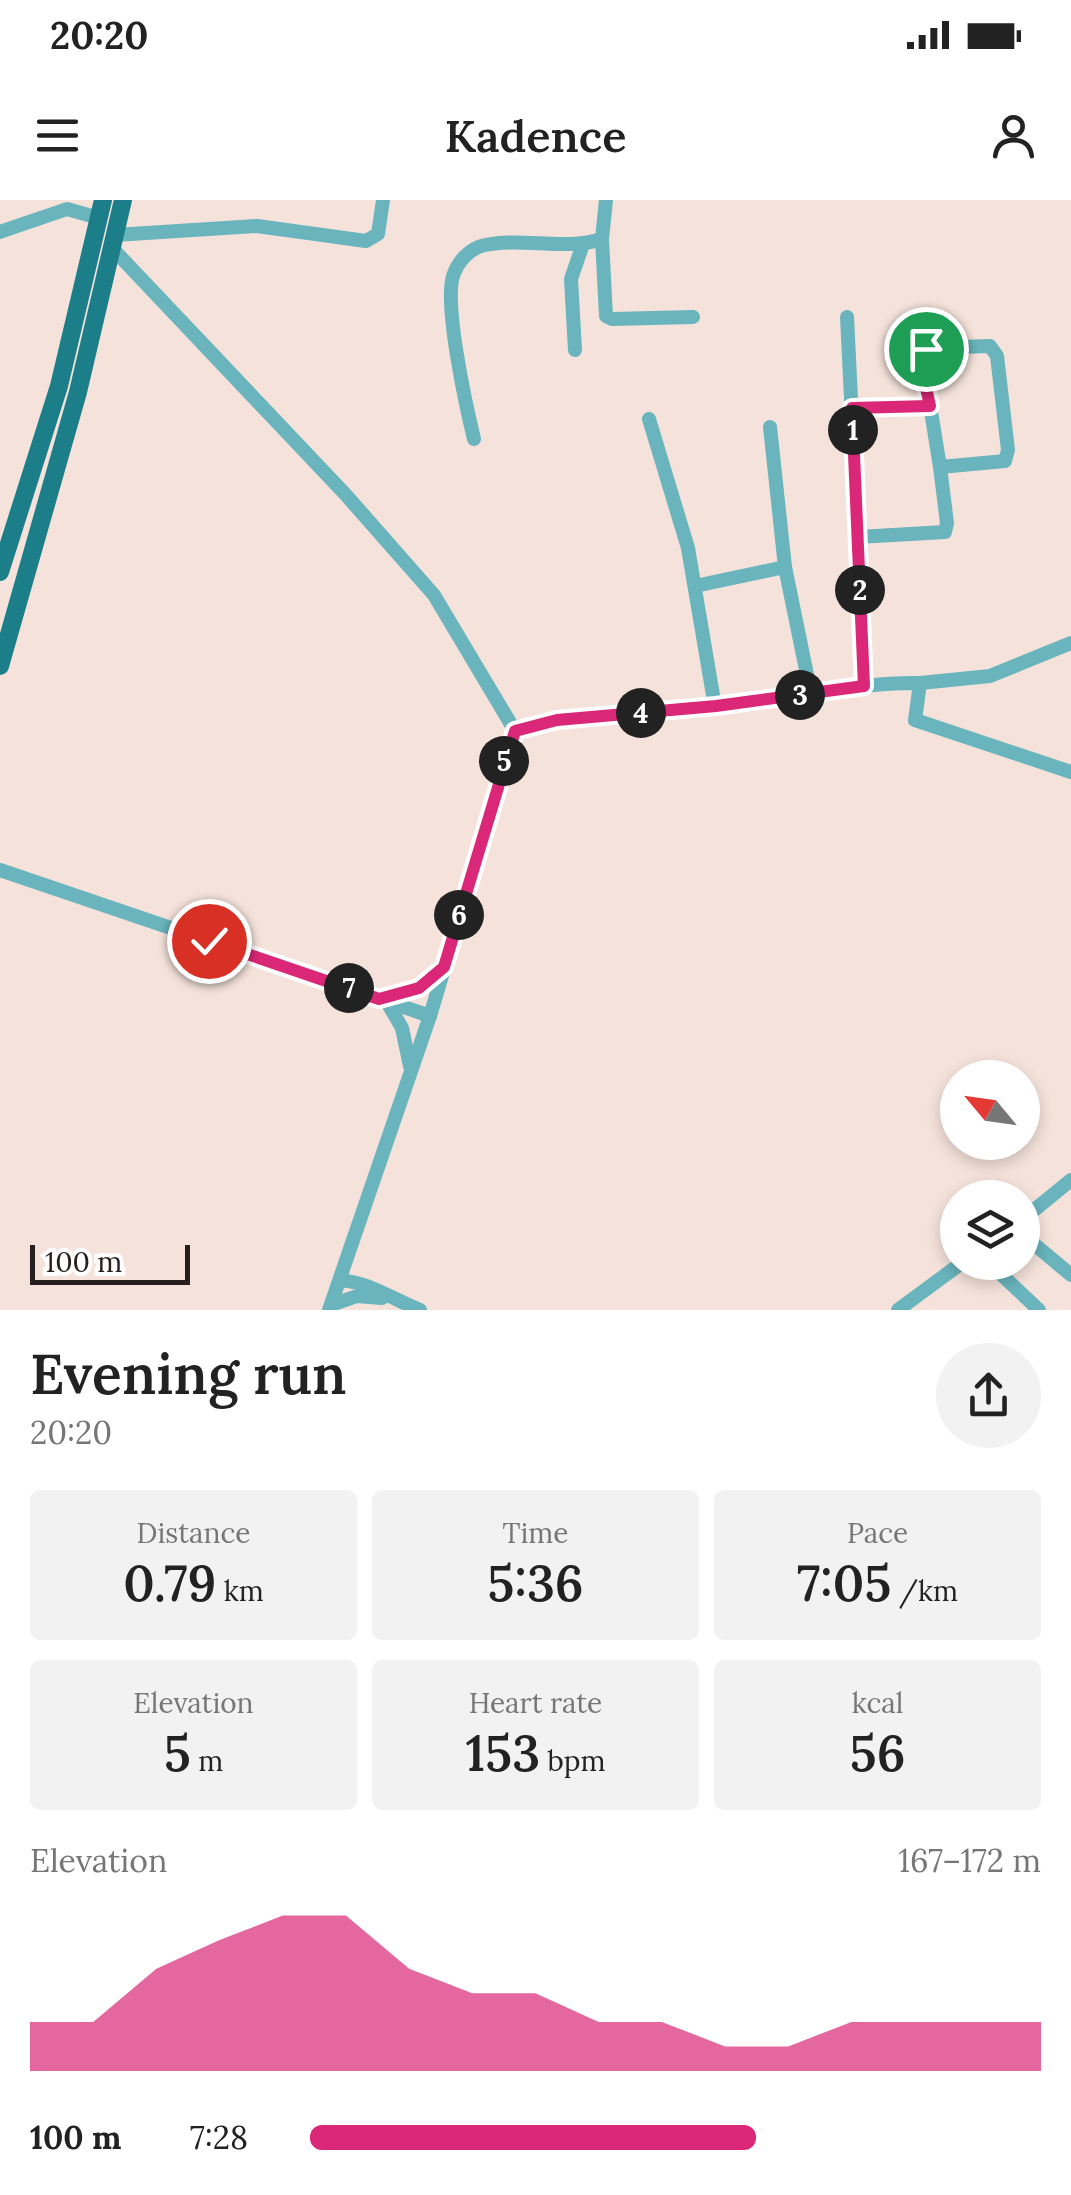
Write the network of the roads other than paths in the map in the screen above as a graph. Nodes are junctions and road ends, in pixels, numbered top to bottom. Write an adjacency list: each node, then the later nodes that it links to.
1 (123, 200): 7 (main road)
2 (383, 200): 7 (street)
3 (606, 200): 6 (street)
4 (100, 206): 5 (street); 12 (main road)
5 (0, 232)
6 (602, 238): 8 (street); 9 (street)
7 (114, 242): 12 (main road); 29 (street)
8 (583, 244): 11 (street); 17 (street)
9 (693, 317)
10 (847, 317): 14 (street)
11 (576, 350)
12 (68, 389): 21 (main road); 24 (main road)
13 (930, 406): 14 (street); 18 (street); 18 (street)
14 (852, 408): 19 (street)
15 (649, 419): 22 (street)
16 (770, 427): 20 (street)
17 (474, 438)
18 (940, 467): 19 (street)
19 (858, 537): 26 (street)
20 (785, 567): 22 (street); 27 (street)
21 (0, 572)
22 (695, 586): 28 (street)
23 (1071, 643): 25 (street)
24 (0, 666)
25 (920, 684): 26 (street); 30 (street)
26 (864, 686): 27 (street)
27 (810, 694): 28 (street)
28 (716, 706): 29 (street)
29 (515, 731): 32 (street)
30 (1071, 772)
31 (0, 870): 33 (street)
32 (444, 967): 33 (street); 34 (street)
33 (383, 1000): 34 (street); 35 (street)
34 (430, 1016): 35 (street)
35 (411, 1070): 41 (street)
36 (1071, 1180): 37 (street)
37 (1040, 1205)
38 (1040, 1249): 39 (street)
39 (1071, 1275)
40 (940, 1279): 46 (street)
41 (340, 1280): 43 (street); 44 (street)
42 (1007, 1280): 47 (street)
43 (388, 1298): 44 (street); 45 (street)
44 (330, 1307)
45 (420, 1310)
46 (898, 1310)
47 (1039, 1310)

